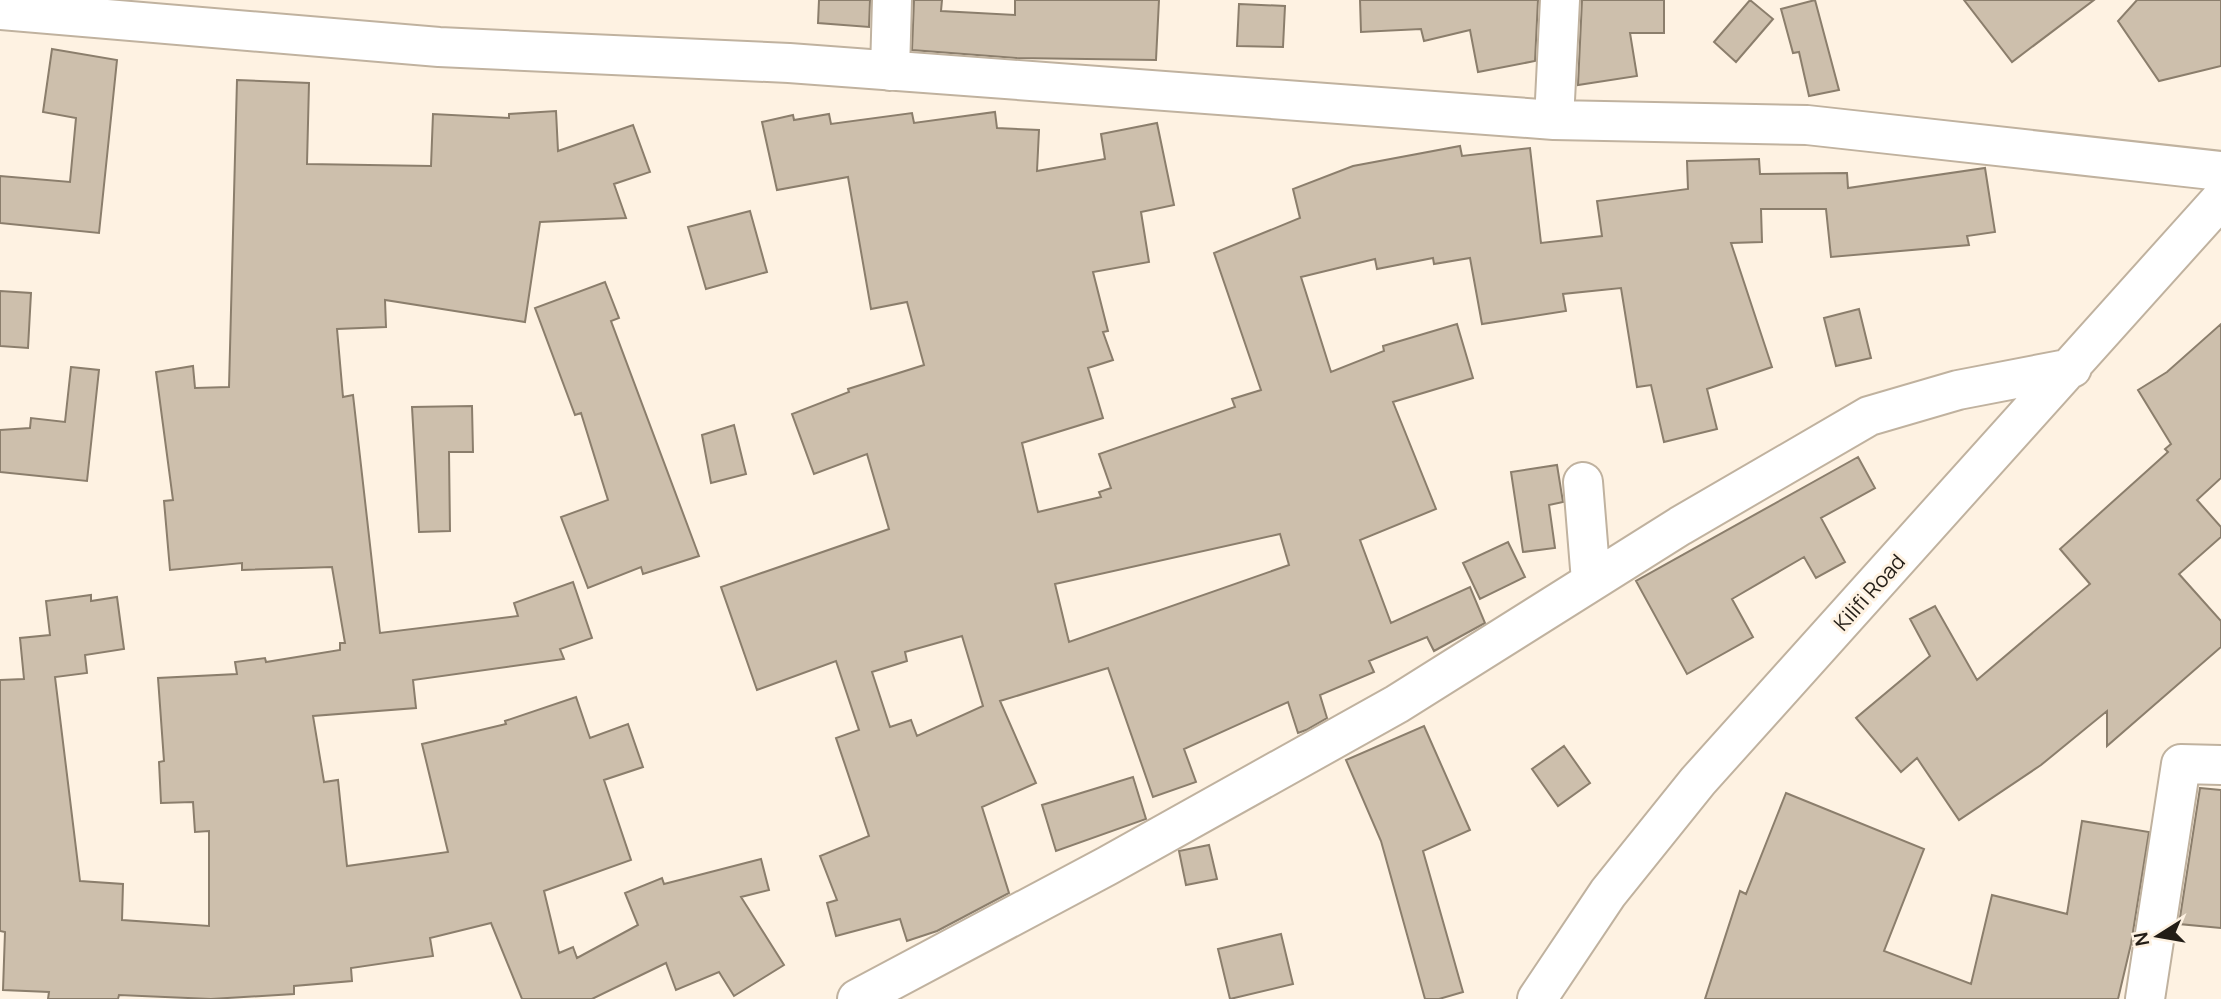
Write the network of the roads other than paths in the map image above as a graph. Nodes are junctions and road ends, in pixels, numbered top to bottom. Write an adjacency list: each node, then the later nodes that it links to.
1 (892, 0): 4 (street)
2 (1560, 0): 5 (street)
3 (0, 10): 4 (street)
4 (891, 71): 5 (street)
5 (1554, 120): 6 (street)
6 (2221, 172)
7 (2221, 200): 8 (street, Kilifi Road)
8 (2072, 368): 10 (street); 13 (street, Kilifi Road)
9 (1583, 482): 10 (street)
10 (1591, 581): 12 (street)
11 (2221, 765): 14 (street)
12 (858, 999)
13 (1536, 999)
14 (2145, 999)

